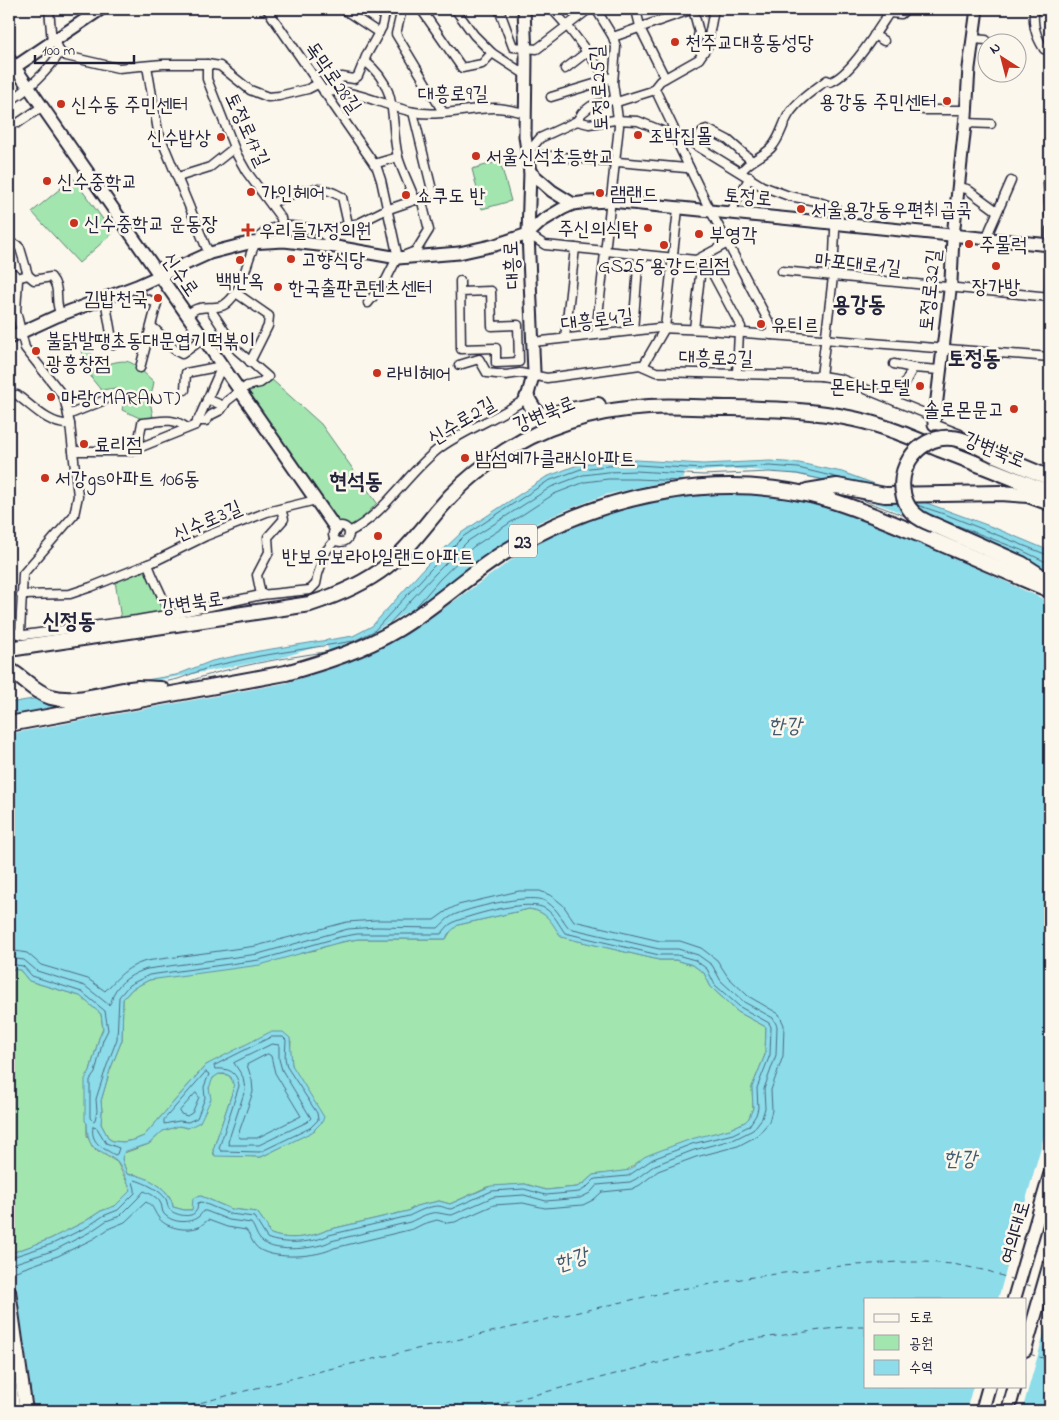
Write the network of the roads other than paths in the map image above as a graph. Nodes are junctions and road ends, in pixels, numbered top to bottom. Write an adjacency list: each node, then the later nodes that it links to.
1 (49, 9): 27 (street)
2 (101, 9): 27 (main road)
3 (267, 9): 43 (street, 독막로28길)
4 (343, 9): 23 (street)
5 (386, 9): 23 (street)
6 (402, 9): 55 (street)
7 (421, 9): 33 (street)
8 (455, 9): 33 (street)
9 (499, 9): 30 (street)
10 (524, 9): 30 (main road, 대흥로)
11 (552, 9): 21 (street)
12 (589, 9): 21 (street)
13 (596, 9): 25 (street, 토정로25길)
14 (642, 9): 22 (street)
15 (693, 9): 22 (street); 34 (street)
16 (714, 9): 34 (street)
17 (906, 9): 20 (street)
18 (977, 9): 26 (main road, 토정로32길)
19 (1034, 9): 29 (street)
20 (889, 11): 24 (street)
21 (567, 26): 30 (street); 32 (street)
22 (640, 28): 25 (street); 42 (street)
23 (379, 33): 35 (street)
24 (874, 35): 28 (street); 67 (street)
25 (613, 37): 41 (street, 토정로25길)
26 (973, 40): 53 (main road, 토정로32길)
27 (53, 41): 31 (street); 37 (main road)
28 (884, 41)
29 (1050, 46)
30 (526, 49): 40 (main road, 대흥로)
31 (60, 52): 38 (street); 44 (street)
32 (587, 52): 39 (street); 41 (street)
33 (492, 54): 40 (street)
34 (702, 54): 42 (street)
35 (364, 61): 46 (street); 52 (street)
36 (206, 64): 38 (street); 43 (street); 64 (street, 토정로17길)
37 (11, 66): 44 (main road, 신수로)
38 (147, 66): 73 (street)
39 (565, 69)
40 (526, 75): 56 (main road, 대흥로)
41 (611, 78): 47 (street); 48 (street, 토정로25길)
42 (664, 78): 45 (street)
43 (318, 84): 46 (street, 독막로28길)
44 (29, 87): 49 (street); 51 (main road, 신수로)
45 (655, 89): 48 (street); 62 (street, 토정로)
46 (324, 92): 52 (street, 대흥로9길); 69 (street, 독막로28길)
47 (551, 97)
48 (616, 101): 57 (street); 58 (street, 토정로25길)
49 (9, 102)
50 (919, 103): 53 (street)
51 (42, 106): 59 (street); 113 (main road, 신수로)
52 (392, 106): 54 (street, 대흥로9길); 66 (street)
53 (966, 110): 60 (main road, 토정로32길)
54 (414, 112): 55 (street, 대흥로9길); 78 (street)
55 (443, 112): 56 (street, 대흥로9길)
56 (525, 113): 65 (main road, 대흥로)
57 (577, 120): 58 (street); 65 (street)
58 (618, 120): 62 (street); 68 (street, 토정로25길)
59 (18, 123)
60 (965, 123): 61 (street); 77 (main road, 토정로32길)
61 (991, 124)
62 (676, 136): 63 (street); 70 (street, 토정로)
63 (694, 144): 67 (street); 72 (street)
64 (234, 148): 73 (street); 80 (street, 토정로17길)
65 (527, 154): 68 (street); 71 (main road, 대흥로)
66 (398, 157): 69 (street); 78 (street)
67 (752, 160): 72 (street)
68 (615, 161): 70 (street); 79 (street, 토정로25길)
69 (374, 164): 83 (street, 독막로28길)
70 (689, 167): 85 (street, 토정로)
71 (530, 172): 81 (main road); 93 (main road, 대흥로)
72 (741, 172): 74 (street)
73 (178, 177): 105 (street)
74 (750, 178): 86 (street); 88 (street)
75 (1011, 181): 84 (street)
76 (1048, 182): 87 (street)
77 (959, 186): 84 (street); 94 (main road, 토정로32길)
78 (418, 199): 83 (street); 107 (street)
79 (611, 201): 81 (main road, 토정로); 82 (main road, 토정로); 104 (street)
80 (271, 204): 89 (street); 90 (street, 토정로17길)
81 (573, 204): 93 (main road, 토정로)
82 (678, 208): 85 (main road, 토정로); 108 (street)
83 (388, 210): 89 (street); 107 (street, 독막로28길)
84 (997, 211): 95 (street)
85 (712, 212): 86 (main road, 토정로); 99 (street, 토정로)
86 (733, 213): 88 (main road, 토정로)
87 (1050, 216)
88 (836, 223): 94 (main road, 토정로); 115 (street)
89 (348, 224): 92 (street)
90 (283, 226): 92 (street); 96 (street, 토정로17길); 98 (street)
91 (1050, 230): 97 (street)
92 (321, 232): 102 (street)
93 (528, 234): 103 (street); 107 (main road, 토정로); 140 (main road, 대흥로)
94 (953, 236): 95 (main road, 토정로); 119 (main road, 토정로32길)
95 (987, 239): 101 (main road, 토정로)
96 (284, 241): 98 (main road, 토정로); 102 (main road, 토정로)
97 (1050, 241)
98 (255, 242): 105 (main road, 토정로); 121 (street)
99 (728, 243): 109 (street); 135 (street, 토정로)
100 (17, 245): 112 (street)
101 (1050, 245)
102 (336, 247): 107 (main road, 토정로)
103 (575, 248): 104 (street); 137 (street)
104 (605, 251): 106 (street); 134 (street)
105 (210, 253): 113 (main road, 토정로)
106 (639, 254): 108 (street); 131 (street)
107 (398, 258): 124 (street)
108 (674, 258): 109 (street); 129 (street)
109 (702, 258): 130 (street); 133 (street)
110 (782, 271): 115 (street, 마포대로1길)
111 (9, 272): 116 (street)
112 (28, 275): 116 (street); 126 (street)
113 (160, 276): 118 (main road, 토정로); 127 (main road, 신수로)
114 (1050, 276): 122 (street)
115 (833, 277): 119 (street, 마포대로1길); 139 (street)
116 (17, 278): 132 (street)
117 (460, 281): 120 (street)
118 (137, 286): 123 (main road, 토정로); 128 (street)
119 (950, 288): 122 (street, 마포대로1길); 142 (main road, 토정로32길)
120 (460, 292): 120 (street)
121 (236, 293): 125 (street); 144 (street)
122 (1050, 297)
123 (105, 299): 126 (main road, 토정로); 141 (street)
124 (368, 302)
125 (211, 308): 127 (street); 144 (street)
126 (61, 315): 132 (main road, 토정로)
127 (187, 315): 138 (main road, 신수로)
128 (152, 327): 138 (street); 149 (street)
129 (665, 328): 130 (street, 대흥로4길); 131 (street, 대흥로4길); 148 (street, 대흥로4길)
130 (694, 329): 133 (street, 대흥로4길)
131 (632, 331): 134 (street, 대흥로4길)
132 (22, 332): 136 (main road, 토정로); 164 (street)
133 (739, 332): 135 (street, 대흥로4길); 152 (street)
134 (596, 334): 137 (street, 대흥로4길)
135 (772, 335): 139 (street, 대흥로4길)
136 (9, 338)
137 (565, 338): 140 (street, 대흥로4길)
138 (203, 339): 147 (main road, 신수로)
139 (826, 339): 142 (street, 대흥로4길); 154 (street)
140 (533, 342): 153 (main road, 대흥로)
141 (113, 345)
142 (942, 348): 143 (street, 토정로32길); 151 (main road, 토정로32길)
143 (1050, 357)
144 (250, 362): 156 (street)
145 (894, 364): 150 (street)
146 (459, 365): 153 (street)
147 (222, 366): 155 (street); 156 (main road, 신수로); 158 (street)
148 (643, 366): 152 (street, 대흥로2길); 153 (street, 대흥로2길)
149 (140, 368)
150 (913, 368): 151 (street); 161 (street)
151 (940, 370): 167 (main road, 토정로32길)
152 (737, 374): 154 (street, 대흥로2길)
153 (534, 375): 159 (main road, 대흥로)
154 (821, 376): 161 (street, 대흥로2길)
155 (184, 390)
156 (240, 391): 162 (street); 175 (main road, 신수로)
157 (17, 395): 166 (street)
158 (207, 398): 162 (street); 165 (street)
159 (527, 398): 163 (highway); 178 (street, 신수로2길)
160 (105, 400): 164 (street)
161 (895, 401): 167 (street, 대흥로2길)
162 (224, 406): 165 (street)
163 (628, 408): 174 (highway, 강변북로); 188 (highway, 강변북로)
164 (68, 415): 166 (street)
165 (197, 421): 168 (street)
166 (70, 424): 170 (street)
167 (934, 424): 171 (street, 대흥로2길)
168 (187, 428): 169 (street); 169 (street)
169 (137, 449): 170 (street)
170 (73, 451): 183 (street)
171 (1050, 471)
172 (1050, 478): 181 (highway, bridge)
173 (798, 493): 176 (highway); 182 (highway, 23); 190 (highway, 23)
174 (1050, 493)
175 (316, 500): 177 (street, 신수로3길); 179 (main road, 신수로)
176 (1050, 503)
177 (281, 509): 180 (street, 신수로3길); 184 (street)
178 (349, 532): 179 (street); 179 (street)
179 (336, 534): 184 (street)
180 (148, 564): 183 (street, 신수로3길); 185 (street)
181 (1050, 582)
182 (1050, 590)
183 (21, 595): 187 (street)
184 (261, 595): 185 (street)
185 (169, 615): 187 (street)
186 (9, 632): 187 (street)
187 (20, 633)
188 (10, 649)
189 (9, 670): 190 (highway)
190 (187, 690): 191 (highway, 23)
191 (9, 724)
192 (1050, 1175): 195 (main road, 여의대로)
193 (1050, 1263): 196 (main road)
194 (9, 1292): 201 (main road)
195 (1014, 1298)
196 (1026, 1347)
197 (9, 1378): 200 (main road)
198 (988, 1388): 202 (main road)
199 (1014, 1388): 203 (main road)
200 (14, 1411)
201 (26, 1411)
202 (982, 1411)
203 (1008, 1411)

